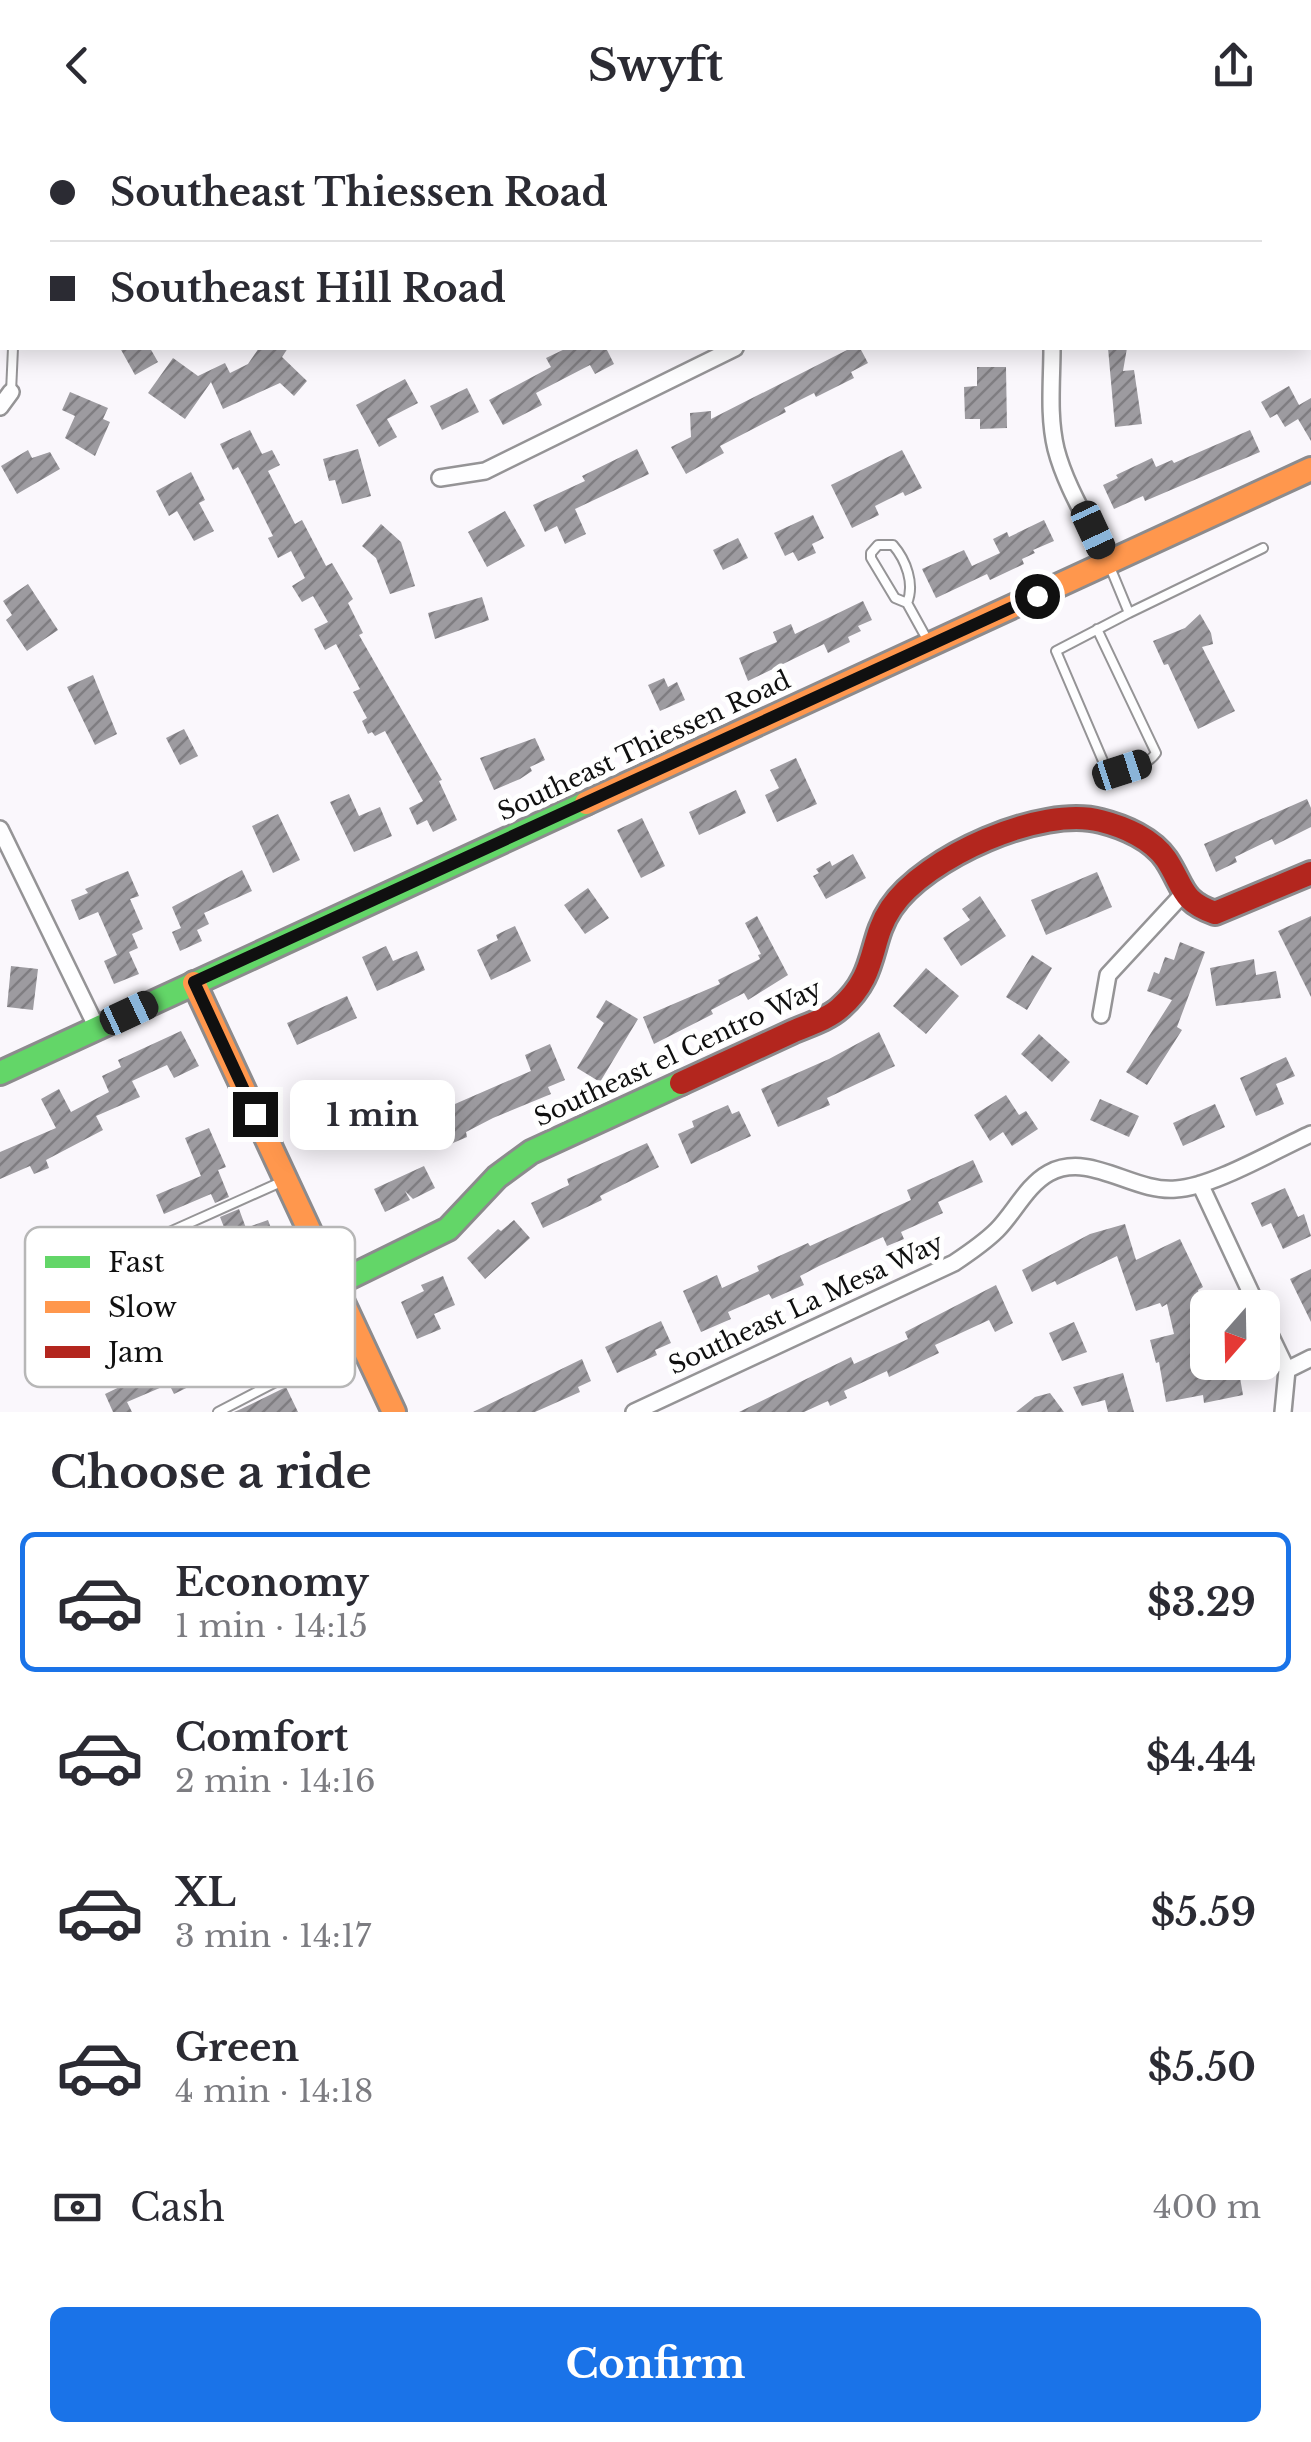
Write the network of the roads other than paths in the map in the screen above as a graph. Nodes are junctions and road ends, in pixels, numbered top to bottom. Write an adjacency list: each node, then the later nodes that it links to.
1 (12, 350): 4 (lane)
2 (732, 350): 7 (street)
3 (1052, 350): 9 (street)
4 (10, 392): 5 (street)
5 (0, 406)
6 (1311, 469): 9 (street, Southeast Thiessen Road)
7 (440, 478)
8 (1264, 548): 11 (lane)
9 (1108, 563): 11 (lane); 13 (street, Southeast Thiessen Road)
10 (907, 603): 10 (lane); 13 (lane)
11 (1129, 613): 12 (lane)
12 (1097, 630): 12 (lane)
13 (931, 645): 17 (street, Southeast Thiessen Road)
14 (0, 830): 19 (street)
15 (1311, 872): 16 (street)
16 (1182, 895): 18 (street); 26 (street, Southeast el Centro Way)
17 (194, 982): 19 (street, Southeast Thiessen Road); 22 (street)
18 (1102, 1015)
19 (96, 1028): 20 (street, Southeast Thiessen Road)
20 (0, 1073)
21 (1311, 1134): 23 (street, Southeast La Mesa Way)
22 (286, 1180): 24 (lane); 25 (street)
23 (1200, 1184): 27 (street); 37 (street, Southeast La Mesa Way)
24 (182, 1227)
25 (307, 1227)
26 (355, 1275)
27 (1250, 1290)
28 (355, 1328): 29 (street)
29 (360, 1338): 30 (lane); 36 (street)
30 (355, 1341)
31 (1280, 1355): 33 (street)
32 (1311, 1358): 33 (street)
33 (1287, 1370): 38 (street)
34 (266, 1387): 35 (lane)
35 (218, 1412)
36 (394, 1412)
37 (634, 1412)
38 (1283, 1412)

